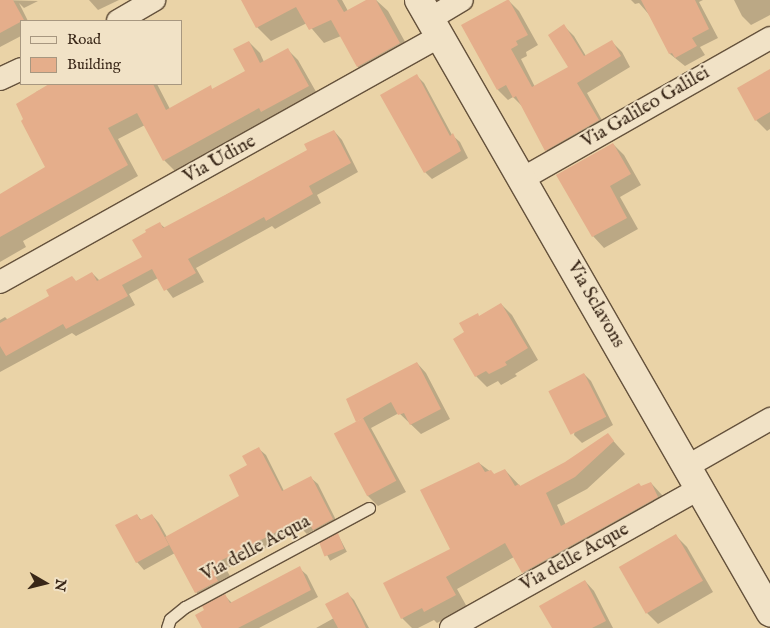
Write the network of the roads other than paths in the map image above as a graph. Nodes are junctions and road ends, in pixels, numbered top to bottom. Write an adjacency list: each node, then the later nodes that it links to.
1 (154, 0): 4 (street)
2 (462, 0): 3 (street, Via Udine)
3 (429, 18): 8 (street, Via Sclavons); 9 (street, Via Udine)
4 (120, 20)
5 (770, 38): 8 (street, Via Galileo Galilei)
6 (20, 70): 7 (street)
7 (0, 80)
8 (522, 179): 11 (street, Via Sclavons)
9 (0, 282)
10 (770, 419): 11 (street, Via delle Acque)
11 (693, 478): 13 (street, Via Sclavons); 15 (street, Via delle Acque)
12 (369, 508): 14 (lane, Via delle Acqua)
13 (770, 612)
14 (166, 628)
15 (451, 628)

